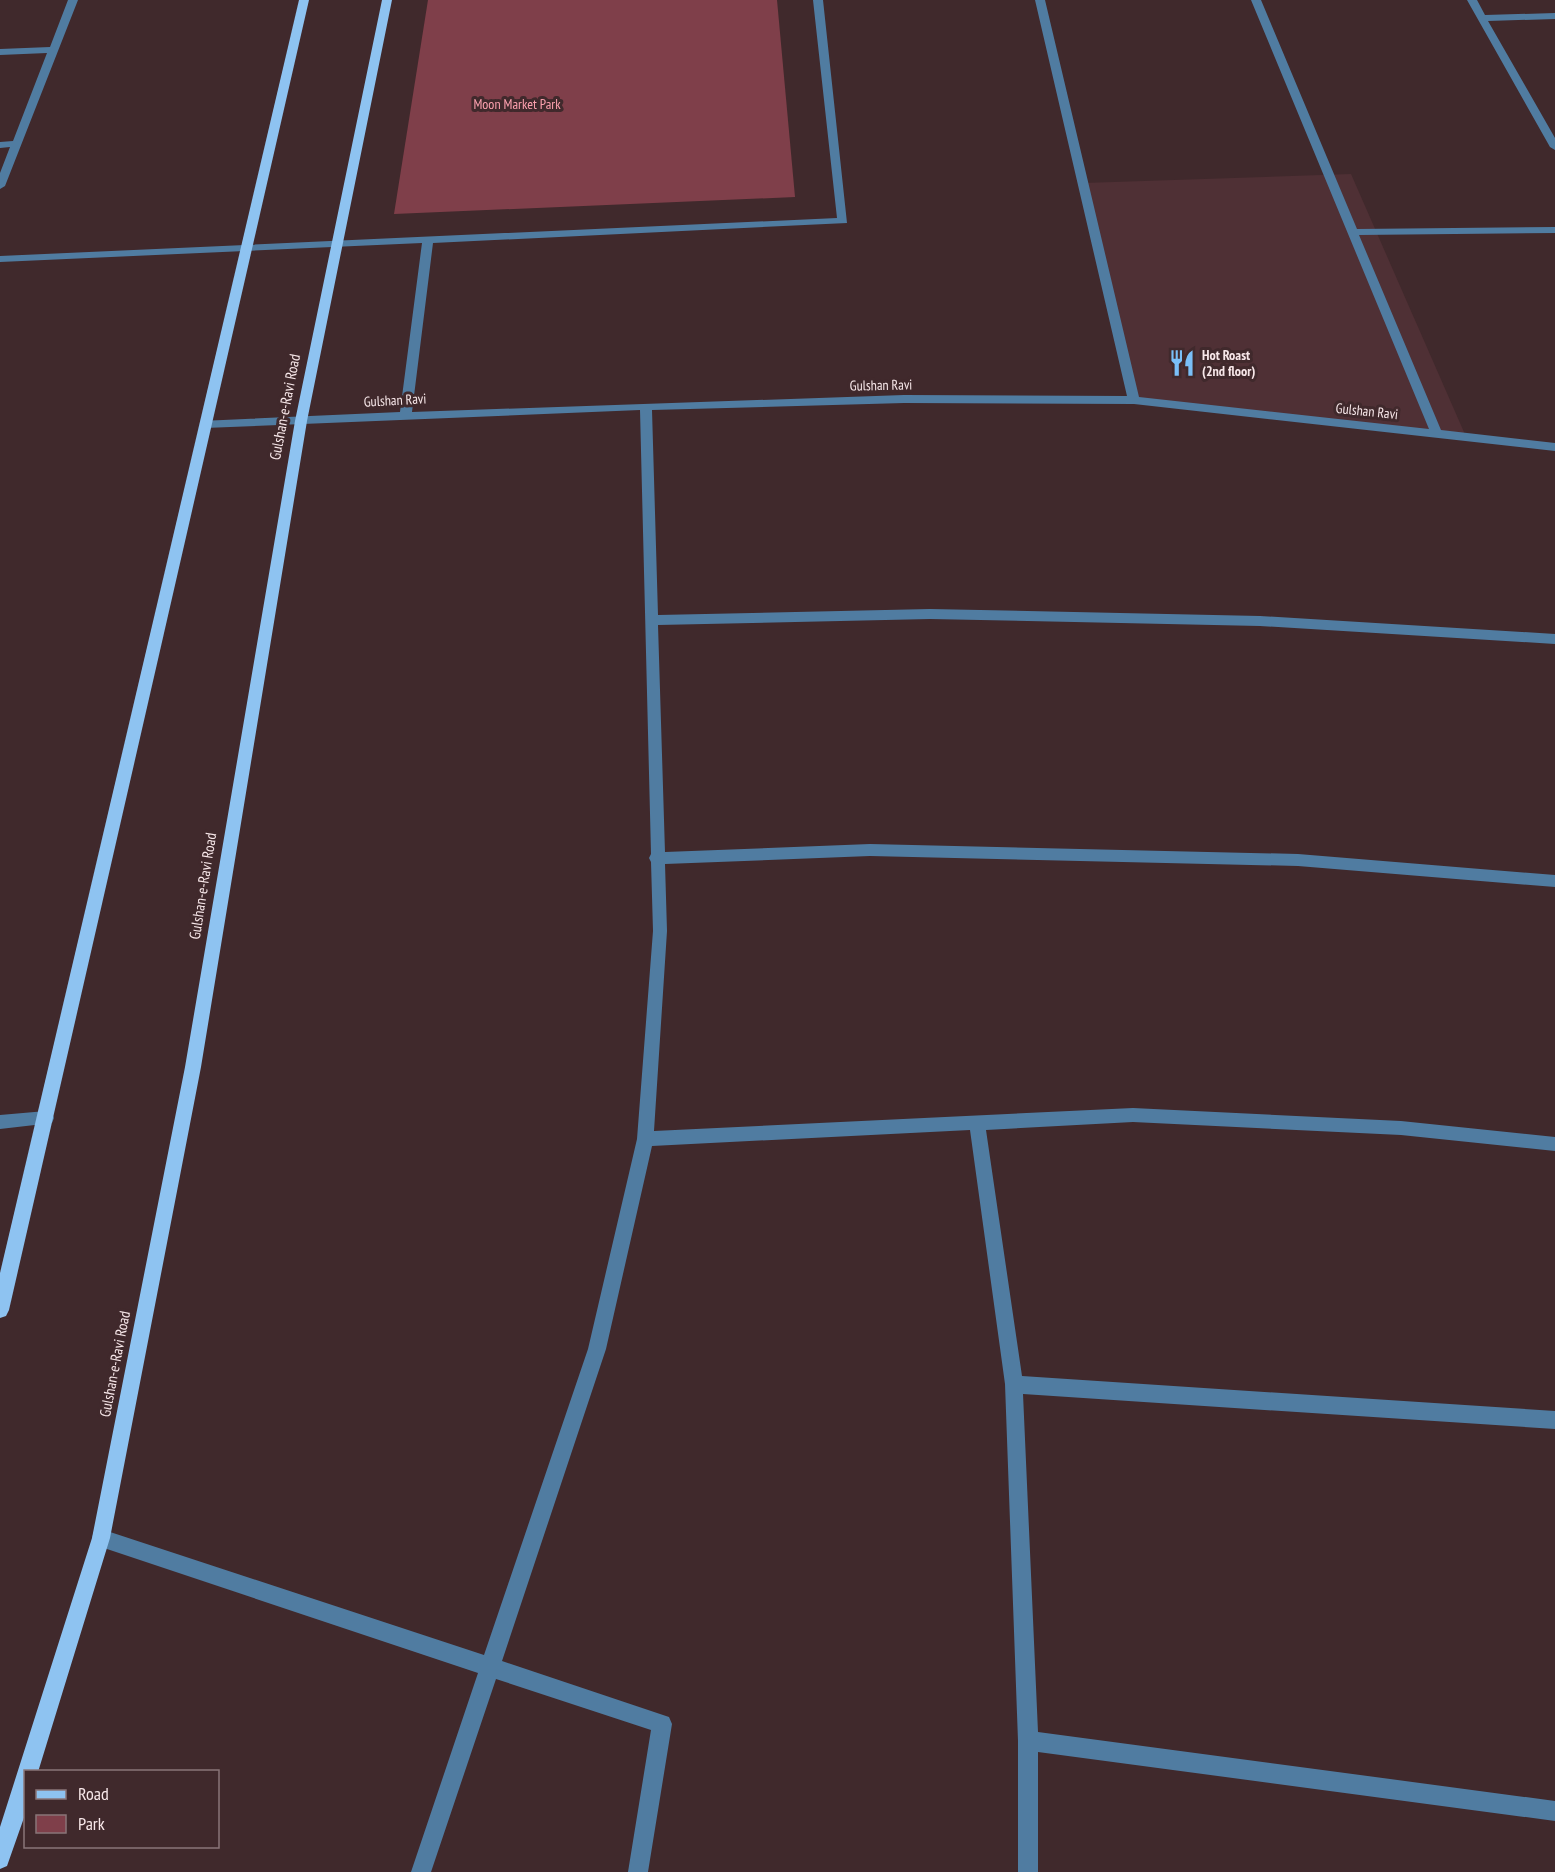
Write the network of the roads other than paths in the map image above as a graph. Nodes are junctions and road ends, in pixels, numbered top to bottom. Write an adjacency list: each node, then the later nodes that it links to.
1 (73, 0): 10 (street)
2 (304, 0): 22 (main road)
3 (387, 0): 21 (main road, Gulshan-e-Ravi Road)
4 (818, 0): 20 (street)
5 (1040, 0): 24 (street)
6 (1256, 0): 19 (street)
7 (1472, 0): 9 (street)
8 (1555, 16): 9 (street)
9 (1482, 18): 13 (street)
10 (53, 50): 11 (street); 14 (street)
11 (0, 52)
12 (1555, 116): 13 (street)
13 (1538, 117): 16 (street)
14 (16, 144): 15 (street); 17 (street)
15 (0, 145)
16 (1555, 147)
17 (0, 186)
18 (1555, 230): 19 (street)
19 (1352, 232): 29 (street)
20 (428, 239): 21 (street); 26 (street)
21 (339, 244): 22 (street); 27 (main road, Gulshan-e-Ravi Road)
22 (247, 248): 23 (street); 28 (main road)
23 (0, 259)
24 (1134, 400): 25 (street, Gulshan Ravi); 29 (street, Gulshan Ravi)
25 (646, 406): 26 (street, Gulshan Ravi); 31 (street)
26 (406, 414): 27 (street, Gulshan Ravi)
27 (301, 421): 28 (street, Gulshan Ravi); 43 (main road, Gulshan-e-Ravi Road)
28 (205, 424): 35 (main road)
29 (1437, 434): 30 (street, Gulshan Ravi)
30 (1555, 447)
31 (653, 620): 32 (street); 33 (street)
32 (1555, 639)
33 (656, 858): 34 (street); 38 (street)
34 (1555, 881)
35 (46, 1118): 36 (street); 40 (main road)
36 (0, 1122)
37 (977, 1125): 38 (street); 39 (street); 41 (street)
38 (645, 1139): 44 (street)
39 (1555, 1144)
40 (0, 1310)
41 (1014, 1384): 42 (street); 45 (street)
42 (1555, 1420)
43 (101, 1538): 44 (street); 46 (main road, Gulshan-e-Ravi Road)
44 (489, 1669): 50 (street); 51 (street)
45 (1028, 1741): 48 (street); 52 (street)
46 (29, 1770)
47 (24, 1784): 49 (main road)
48 (1555, 1811)
49 (0, 1859)
50 (421, 1872)
51 (638, 1872)
52 (1028, 1872)

